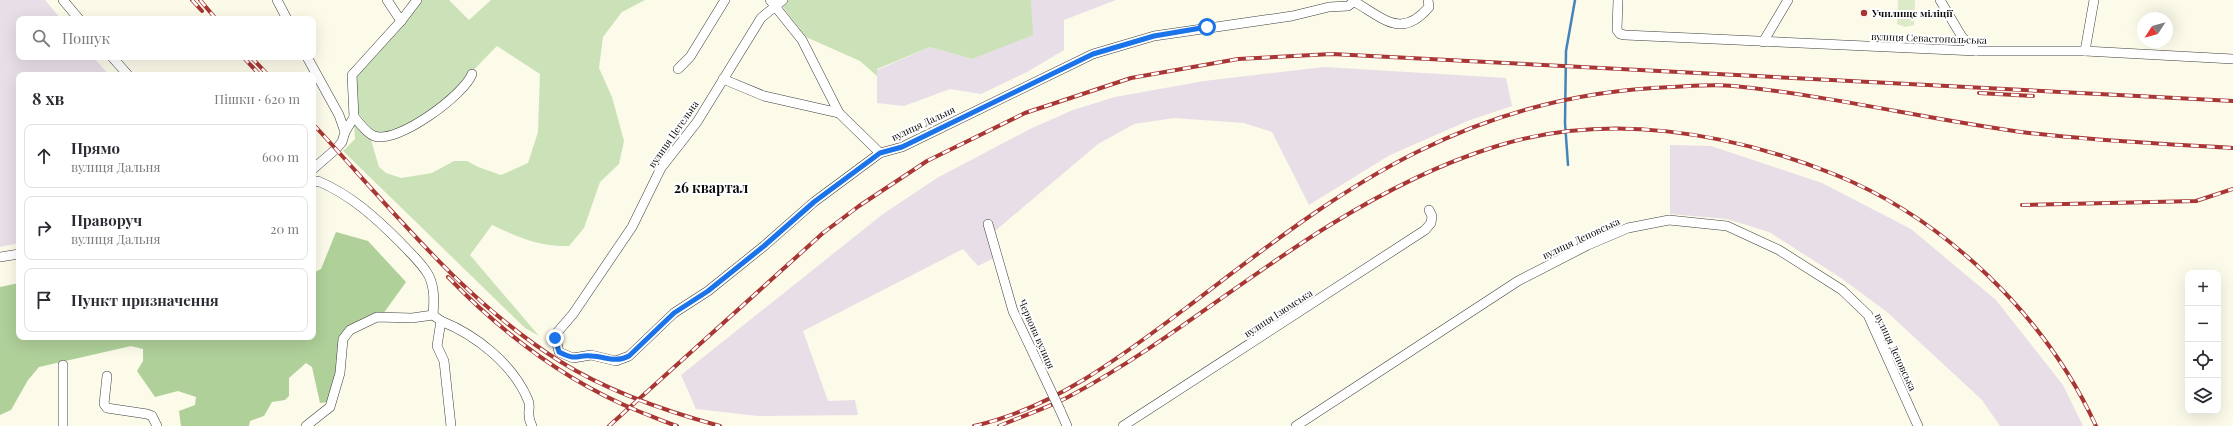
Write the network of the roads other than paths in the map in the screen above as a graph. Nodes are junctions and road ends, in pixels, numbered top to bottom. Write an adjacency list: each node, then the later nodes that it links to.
1 (63, 0): 13 (street)
2 (277, 0): 14 (street)
3 (387, 0): 15 (street)
4 (417, 0): 15 (street)
5 (725, 0): 22 (street)
6 (1428, 0): 10 (street)
7 (1618, 0): 16 (street, вулиця Севастопольська)
8 (1788, 0): 16 (street)
9 (2094, 0): 18 (street)
10 (1356, 1): 31 (street, вулиця Дальня)
11 (776, 2): 27 (street, вулиця Цегельна); 28 (street)
12 (1944, 2): 17 (street)
13 (77, 16)
14 (285, 16)
15 (401, 21): 29 (street)
16 (1763, 42): 17 (street, вулиця Севастопольська)
17 (1976, 51): 18 (street, вулиця Севастопольська)
18 (2085, 52): 19 (street, вулиця Севастопольська)
19 (2233, 59)
20 (115, 60): 23 (street)
21 (309, 60): 24 (street)
22 (678, 69)
23 (125, 72)
24 (315, 72)
25 (316, 73): 30 (street)
26 (472, 74): 29 (street)
27 (723, 79): 28 (street); 40 (street, вулиця Цегельна)
28 (839, 113): 31 (street)
29 (354, 117): 30 (street)
30 (345, 132): 32 (street)
31 (880, 153): 40 (street, вулиця Дальня)
32 (316, 166)
33 (316, 181): 38 (street)
34 (1429, 210): 49 (street, вулиця Ізюмська)
35 (988, 224): 48 (street, Червона вулиця, bridge)
36 (16, 254): 37 (street)
37 (0, 257)
38 (433, 315): 39 (street); 45 (street)
39 (441, 321): 46 (street); 47 (street)
40 (556, 347)
41 (63, 365): 43 (street)
42 (107, 376): 44 (street)
43 (63, 426)
44 (157, 426)
45 (306, 426)
46 (452, 426)
47 (532, 426)
48 (1067, 426)
49 (1123, 426)
50 (1296, 426): 51 (street, вулиця Деповська)
51 (1918, 426)

